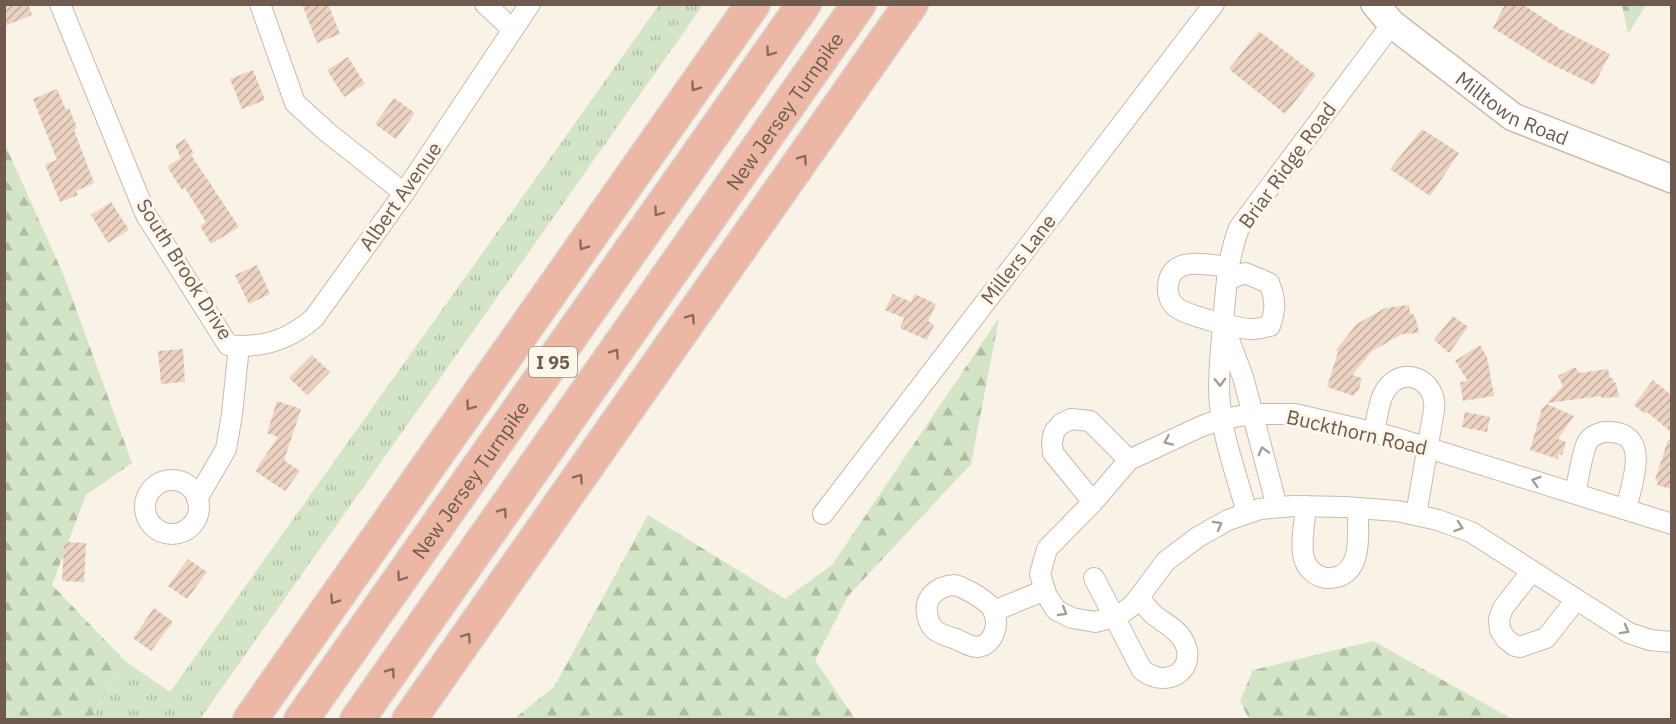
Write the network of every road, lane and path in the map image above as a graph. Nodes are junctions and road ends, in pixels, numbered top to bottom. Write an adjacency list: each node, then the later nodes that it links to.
1 (60, 4): 16 (street, South Brook Drive)
2 (260, 4): 13 (street)
3 (485, 4): 11 (street)
4 (530, 4): 11 (street, Albert Avenue)
5 (753, 4): 41 (highway, I 95, one-way to 41)
6 (804, 4): 42 (highway, New Jersey Turnpike / I 95, one-way to 42)
7 (859, 4): 43 (highway, New Jersey Turnpike / I 95, one-way to 7)
8 (911, 4): 44 (highway, one-way to 8)
9 (1214, 4): 30 (street, Millers Lane)
10 (1383, 14): 12 (street, Milltown Road); 14 (street, Briar Ridge Road)
11 (512, 29): 13 (street, Albert Avenue)
12 (1671, 179)
13 (404, 193): 16 (street, Albert Avenue)
14 (1228, 274): 15 (street, Briar Ridge Road); 15 (street); 15 (street)
15 (1223, 324): 17 (street, Briar Ridge Road); 18 (street, Briar Ridge Road, one-way to 18)
16 (239, 346): 23 (street, South Brook Drive)
17 (1253, 414): 18 (street, Buckthorn Road); 19 (street, Buckthorn Road); 26 (street, Briar Ridge Road, one-way to 17)
18 (1222, 419): 21 (street, Buckthorn Road, one-way to 21); 29 (street, Briar Ridge Road)
19 (1374, 432): 20 (street, Buckthorn Road); 20 (street)
20 (1428, 448): 22 (street, Buckthorn Road, one-way to 20); 31 (street)
21 (1129, 460): 24 (street, Buckthorn Road); 24 (street)
22 (1575, 493): 28 (street, Buckthorn Road); 28 (street)
23 (197, 499)
24 (1093, 502): 35 (street, Buckthorn Road)
25 (1306, 506): 26 (street); 27 (street); 27 (street)
26 (1277, 507): 29 (street)
27 (1358, 508): 31 (street)
28 (1626, 509): 32 (street, Buckthorn Road)
29 (1247, 513): 36 (street, one-way to 29)
30 (823, 514)
31 (1416, 515): 33 (street, one-way to 33)
32 (1671, 524)
33 (1532, 571): 37 (street); 37 (street)
34 (1094, 578): 39 (street)
35 (1045, 590): 38 (street); 39 (street, one-way to 39)
36 (1139, 597): 39 (street); 39 (street)
37 (1576, 600): 40 (street, one-way to 40)
38 (994, 611)
39 (1115, 617)
40 (1671, 642)
41 (250, 720)
42 (301, 720)
43 (357, 720)
44 (409, 720)

